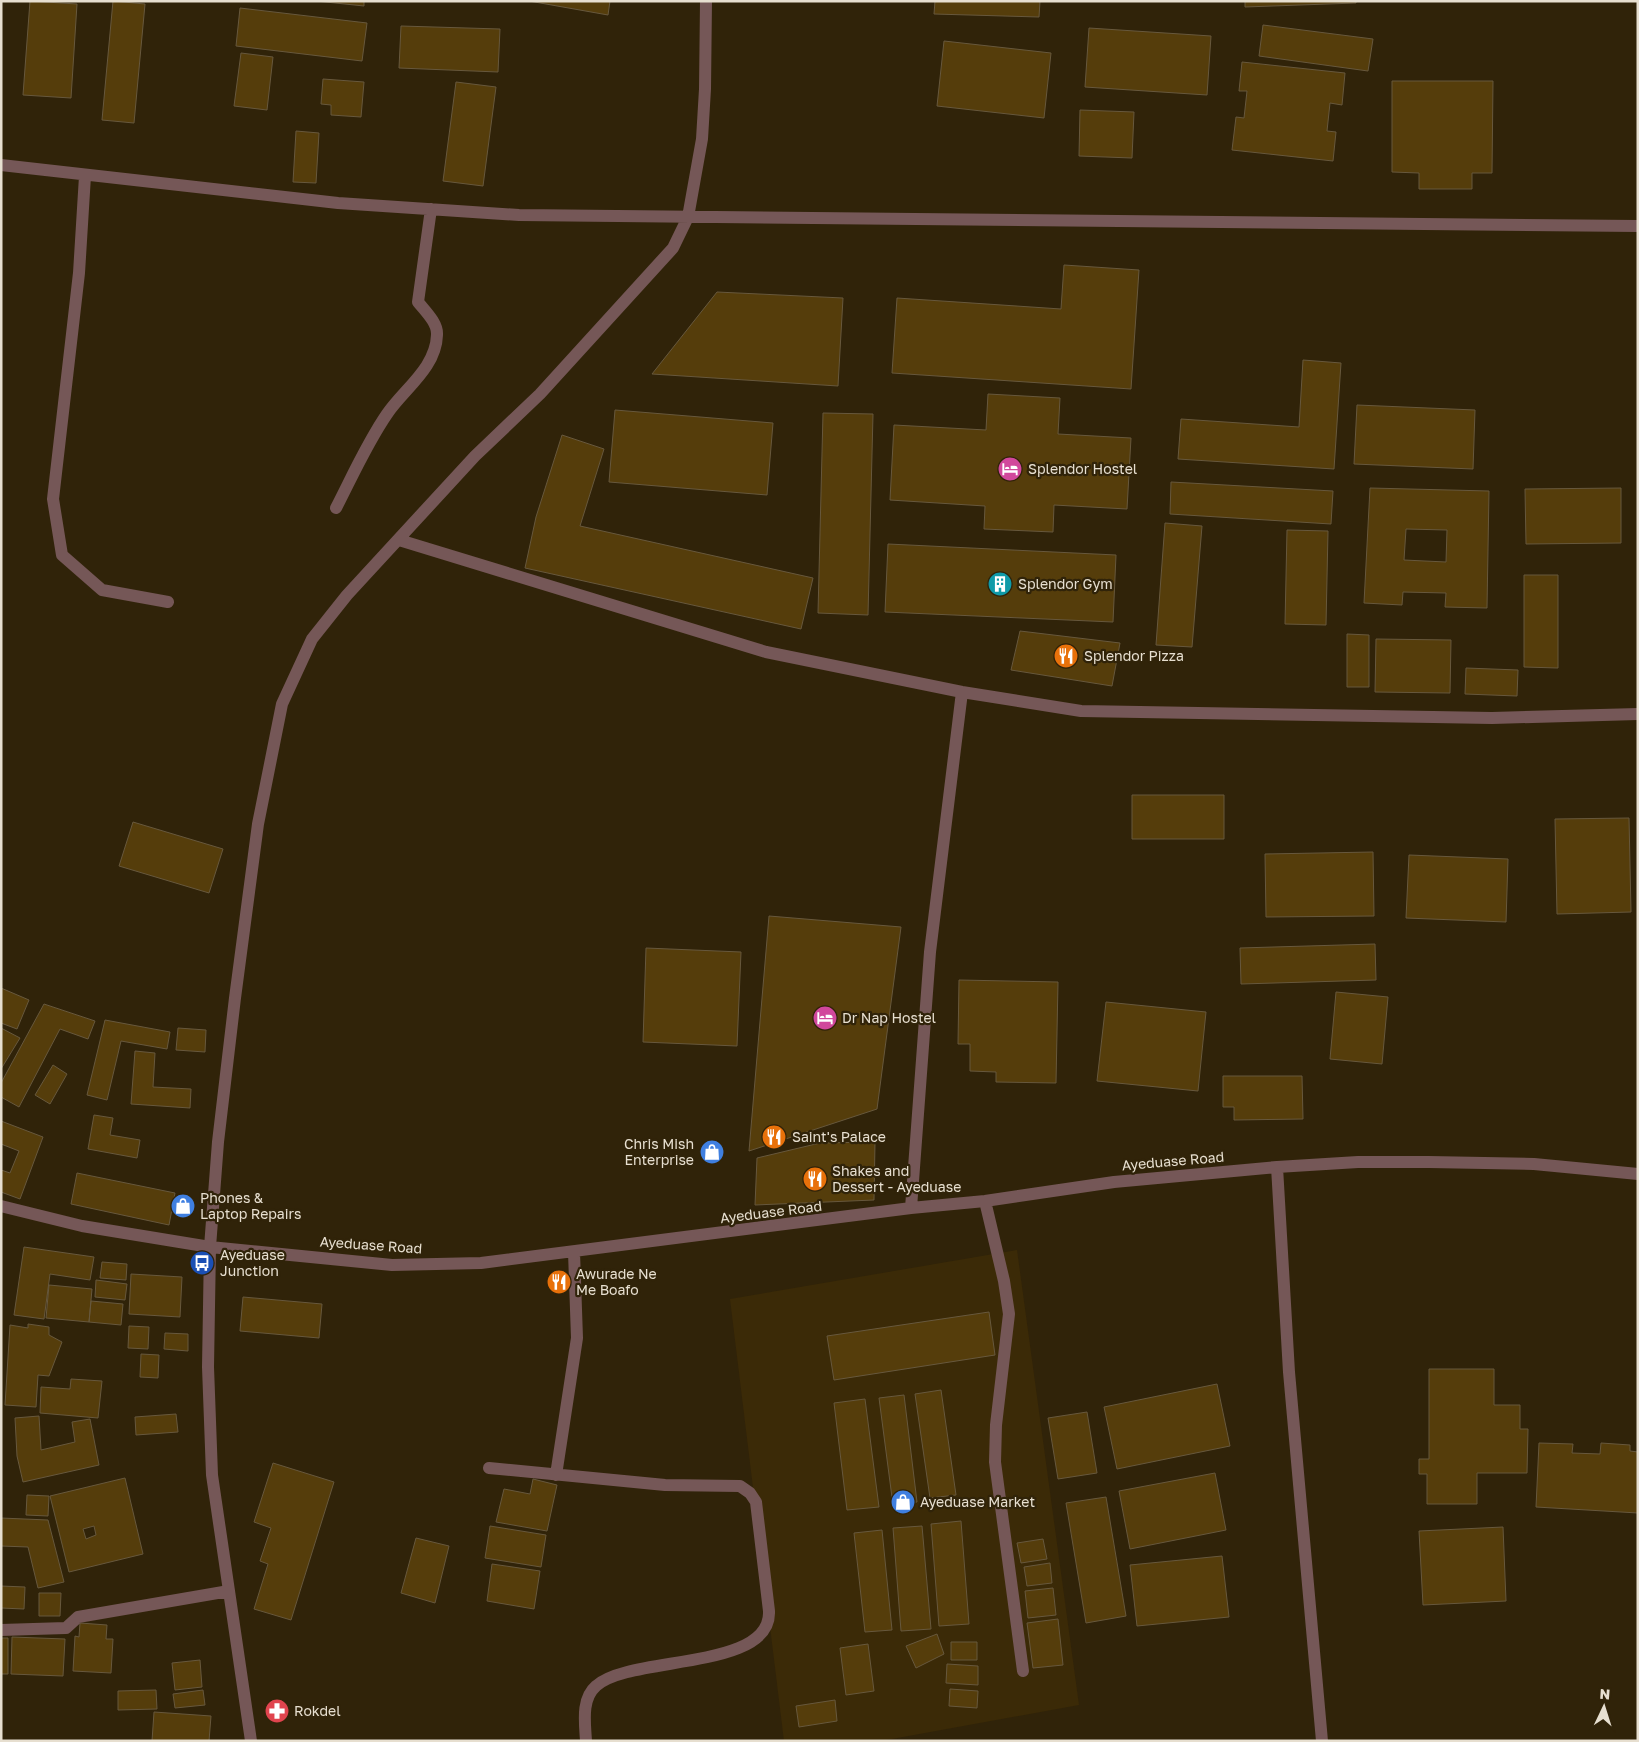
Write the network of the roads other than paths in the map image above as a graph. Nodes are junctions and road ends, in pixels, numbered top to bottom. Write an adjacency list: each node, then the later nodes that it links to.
1 (706, 1): 5 (street)
2 (1, 165): 3 (street)
3 (85, 176): 4 (street); 9 (street)
4 (431, 209): 5 (street); 7 (street)
5 (688, 217): 6 (street); 8 (street)
6 (1638, 226)
7 (336, 508)
8 (399, 540): 10 (street); 17 (street)
9 (168, 602)
10 (962, 692): 11 (street); 16 (street)
11 (1638, 714)
12 (1277, 1166): 13 (street, Ayeduase Road); 14 (street, Ayeduase Road); 26 (street)
13 (1638, 1174)
14 (985, 1201): 16 (street, Ayeduase Road); 23 (street)
15 (1, 1206): 17 (street, Ayeduase Road)
16 (911, 1208): 18 (street, Ayeduase Road)
17 (210, 1247): 18 (street, Ayeduase Road); 21 (street)
18 (574, 1252): 20 (street)
19 (489, 1468): 20 (street)
20 (556, 1475): 25 (street)
21 (228, 1591): 22 (street); 24 (street)
22 (1, 1630)
23 (1024, 1671)
24 (251, 1741)
25 (586, 1741)
26 (1322, 1741)

